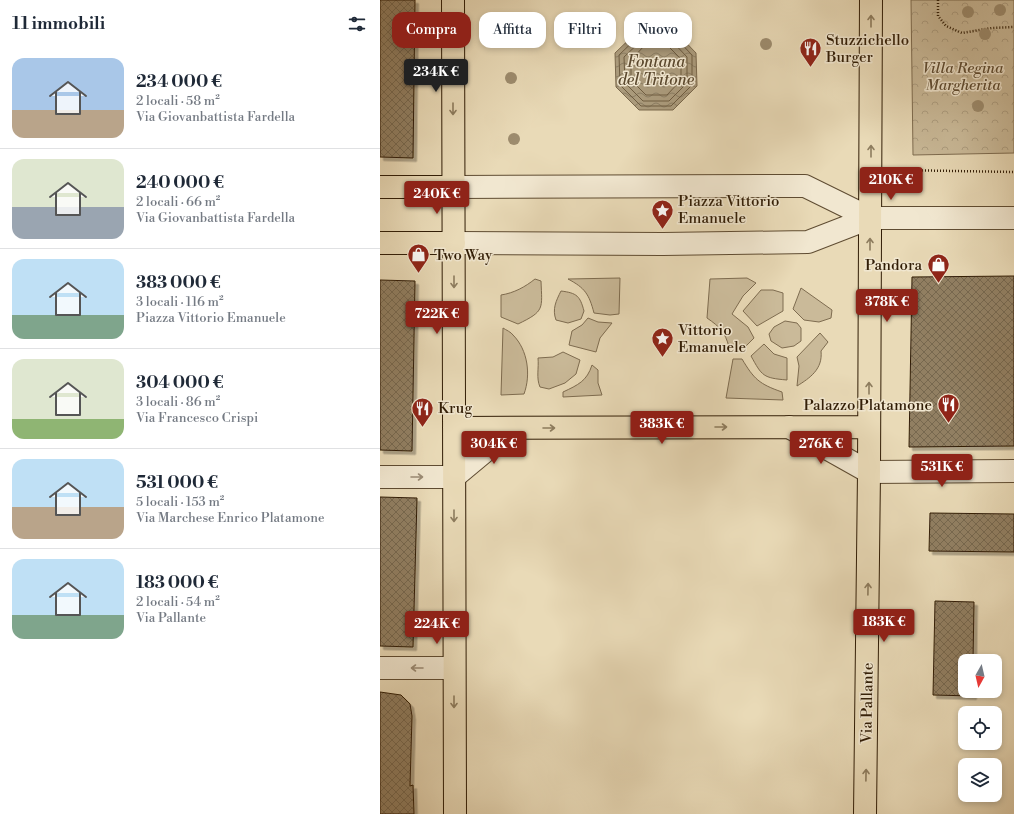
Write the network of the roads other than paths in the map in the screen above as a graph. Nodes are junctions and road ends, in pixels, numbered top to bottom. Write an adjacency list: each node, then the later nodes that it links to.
1 (453, 0): 3 (main road, one-way to 3)
2 (871, 0): 5 (main road, Via Pallante, one-way to 2)
3 (454, 186): 4 (main road); 5 (street); 8 (main road)
4 (380, 187)
5 (870, 218): 6 (street); 8 (street); 10 (main road, Via Pallante, one-way to 5)
6 (1014, 218)
7 (380, 243): 8 (main road)
8 (454, 243): 11 (main road, one-way to 11)
9 (788, 427): 10 (main road); 12 (main road, one-way to 9); 14 (street)
10 (869, 427): 14 (main road, Via Pallante)
11 (454, 428): 12 (main road); 16 (main road)
12 (513, 428): 16 (street)
13 (1014, 471): 14 (street)
14 (869, 472): 20 (main road, Via Pallante, one-way to 14)
15 (380, 476): 16 (street, one-way to 16)
16 (454, 477): 18 (main road, one-way to 18)
17 (380, 668): 18 (street, one-way to 17)
18 (454, 668): 19 (main road, one-way to 19)
19 (455, 814)
20 (866, 814)

